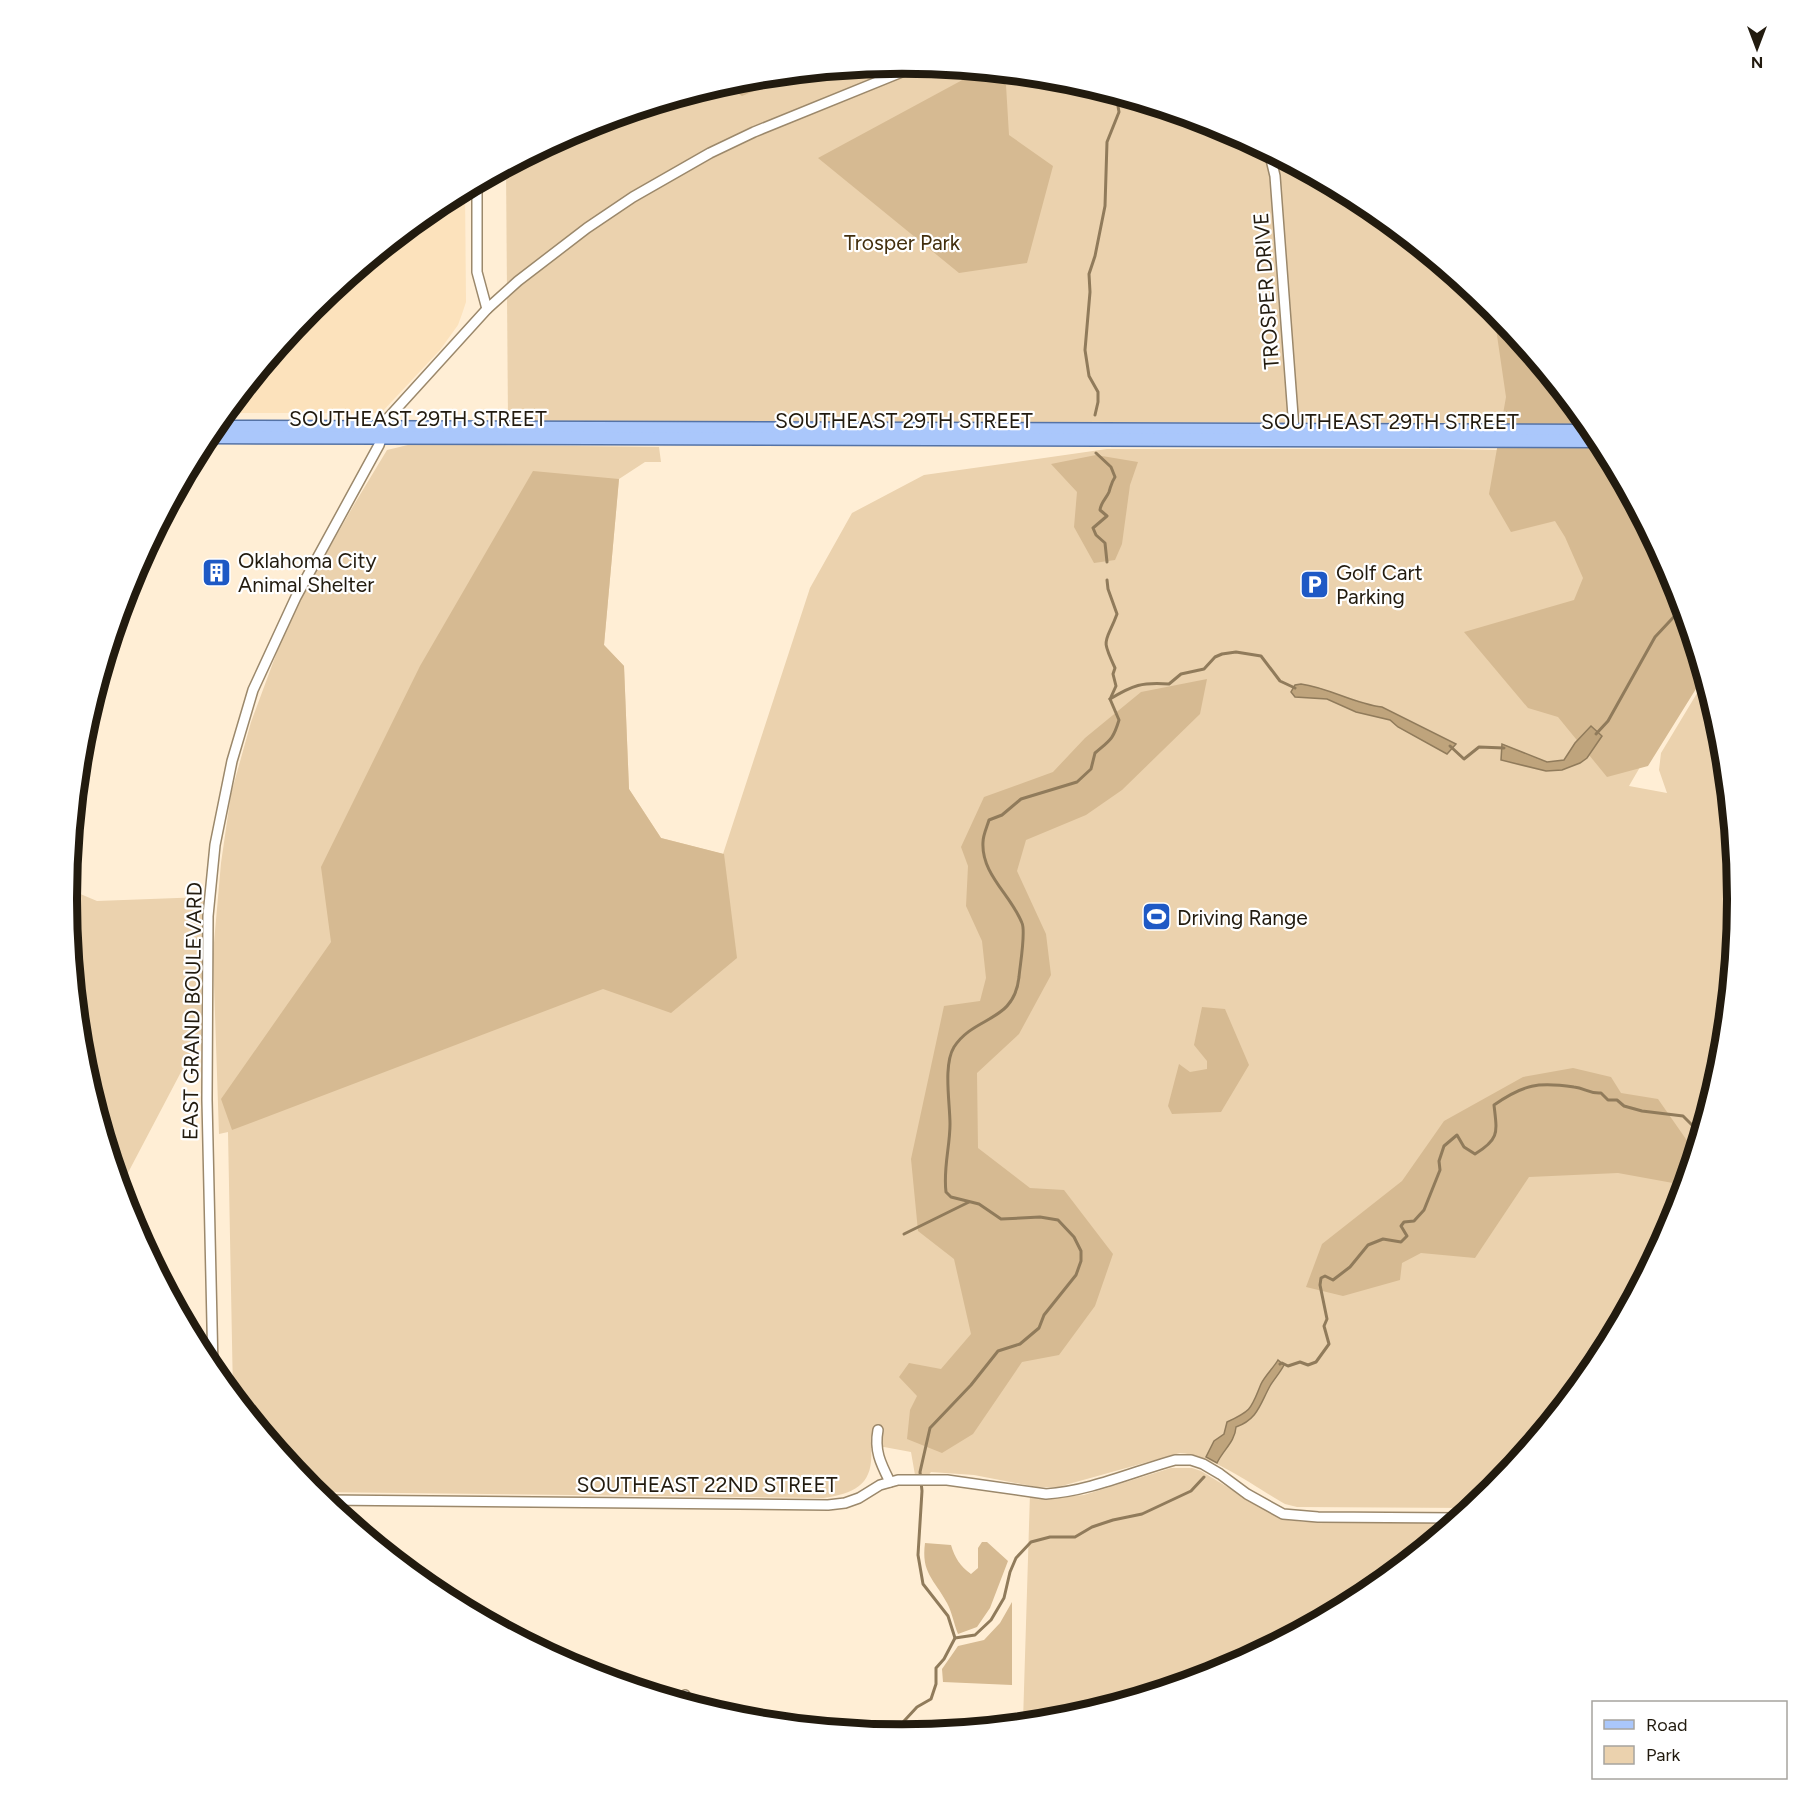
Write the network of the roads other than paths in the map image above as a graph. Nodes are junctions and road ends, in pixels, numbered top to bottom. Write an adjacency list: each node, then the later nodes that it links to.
1 (894, 74): 4 (street, EAST GRAND BOULEVARD)
2 (1271, 161): 8 (street, TROSPER DRIVE)
3 (477, 192): 4 (street)
4 (487, 309): 7 (street, EAST GRAND BOULEVARD)
5 (226, 427): 7 (main road, SOUTHEAST 29TH STREET)
6 (1581, 430): 8 (main road, SOUTHEAST 29TH STREET)
7 (383, 432): 8 (main road, SOUTHEAST 29TH STREET); 9 (main road, SOUTHEAST 29TH STREET); 11 (street, EAST GRAND BOULEVARD)
8 (1294, 435): 10 (main road, SOUTHEAST 29TH STREET)
9 (219, 437)
10 (1588, 441)
11 (213, 1350)
12 (878, 1430): 13 (street)
13 (890, 1482): 14 (street, SOUTHEAST 22ND STREET); 15 (street, SOUTHEAST 22ND STREET)
14 (339, 1500)
15 (1447, 1518)

